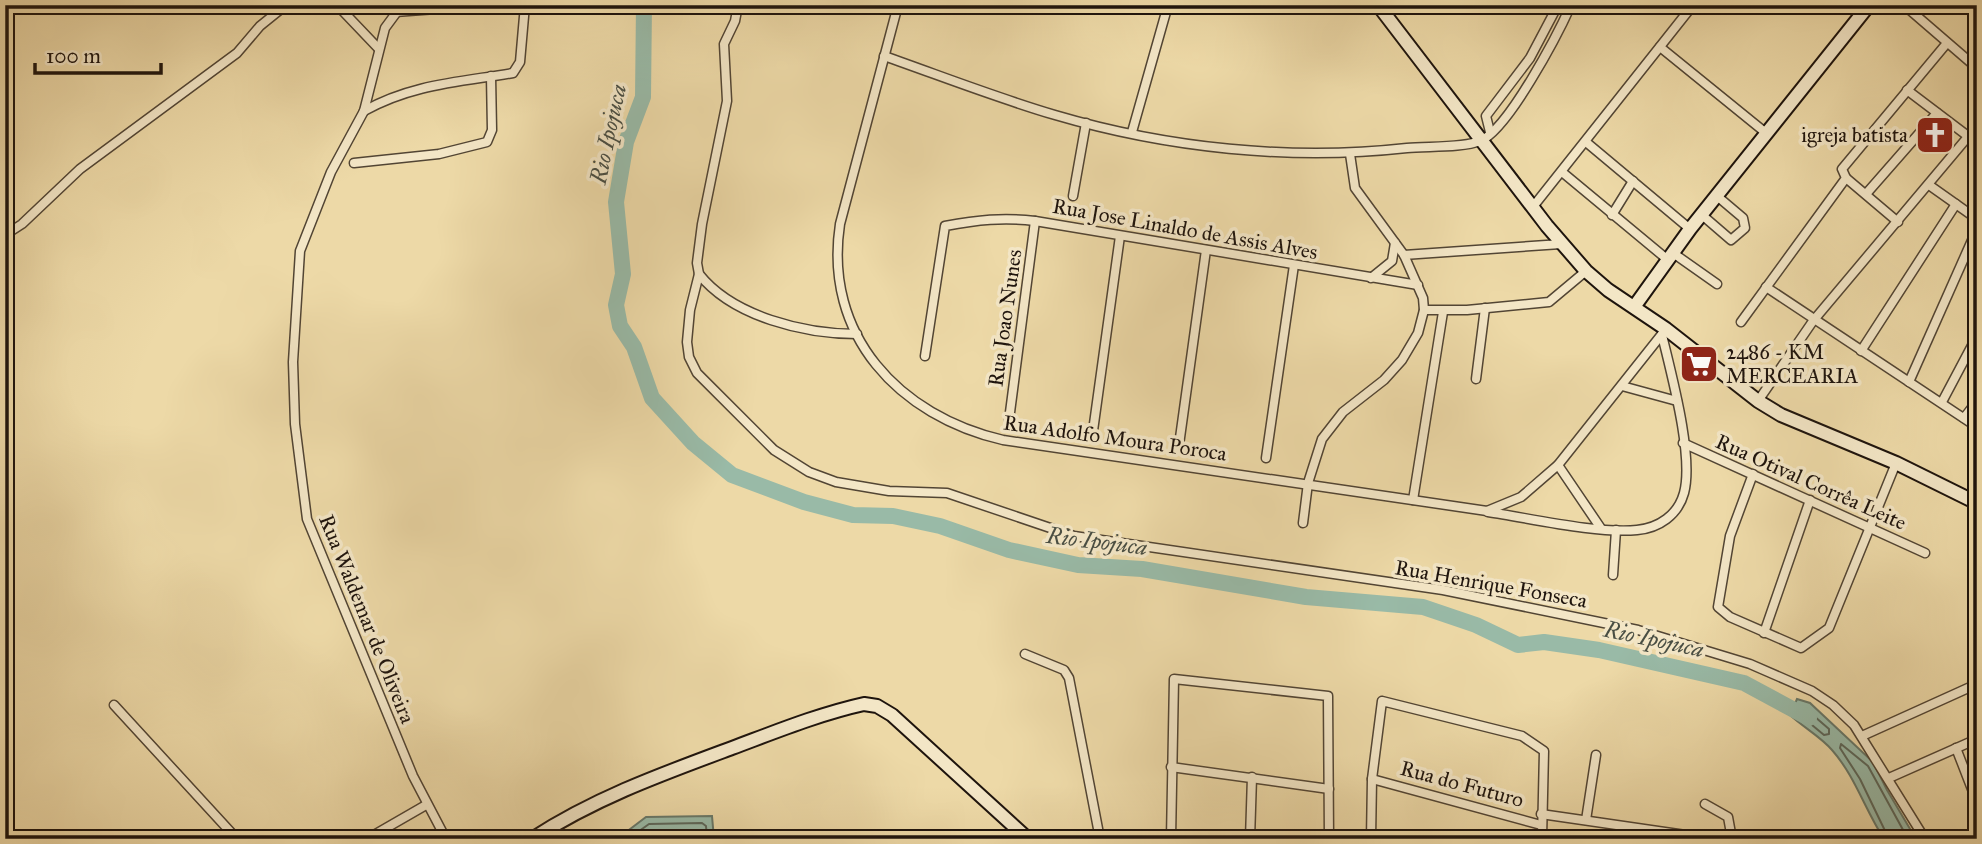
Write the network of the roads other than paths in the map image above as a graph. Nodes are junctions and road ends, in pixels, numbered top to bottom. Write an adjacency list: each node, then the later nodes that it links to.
1 (286, 5): 51 (street)
2 (337, 5): 18 (street)
3 (402, 5): 15 (street, Rua Waldemar de Oliveira)
4 (491, 5): 15 (street)
5 (524, 5): 21 (street)
6 (738, 5): 60 (street, Rua Henrique Fonseca)
7 (898, 5): 19 (street, Rua Adolfo Moura Poroca)
8 (1168, 5): 27 (street)
9 (1378, 5): 29 (street)
10 (1558, 5): 29 (street)
11 (1571, 5): 29 (street)
12 (1693, 5): 17 (street)
13 (1869, 5): 28 (street)
14 (1904, 5): 16 (street)
15 (395, 12): 18 (street, Rua Waldemar de Oliveira)
16 (1947, 43): 20 (street); 22 (street)
17 (1660, 47): 28 (street); 31 (street)
18 (377, 48): 23 (street, Rua Waldemar de Oliveira)
19 (884, 56): 25 (street); 72 (street, Rua Adolfo Moura Poroca)
20 (1977, 68)
21 (491, 76): 23 (street); 34 (street)
22 (1907, 90): 24 (street); 36 (street)
23 (364, 111): 119 (street, Rua Waldemar de Oliveira)
24 (1937, 113): 30 (street); 39 (street)
25 (1086, 123): 27 (street); 40 (street)
26 (1977, 126): 30 (street)
27 (1132, 132): 33 (street)
28 (1766, 133): 41 (street)
29 (1486, 136): 33 (street); 43 (street)
30 (1968, 136): 32 (street); 38 (street)
31 (1586, 142): 35 (street); 37 (street)
32 (1977, 143)
33 (1350, 154): 53 (street)
34 (354, 163)
35 (1562, 173): 43 (street); 44 (street)
36 (1846, 178): 39 (street); 64 (street)
37 (1633, 181): 44 (street); 49 (street)
38 (1928, 185): 42 (street); 48 (street)
39 (1866, 194): 48 (street)
40 (1073, 196)
41 (1717, 196): 45 (street); 45 (street)
42 (1956, 204): 46 (street); 74 (street)
43 (1532, 208): 54 (street)
44 (1612, 215): 57 (street)
45 (1702, 215): 49 (street)
46 (1977, 219)
47 (1035, 221): 52 (street, Rua Jose Linaldo de Assis Alves); 75 (street, Rua Jose Linaldo de Assis Alves); 84 (street, Rua Joao Nunes)
48 (1898, 222): 69 (street)
49 (1690, 229): 57 (street)
50 (1977, 229): 77 (street)
51 (5, 235)
52 (1120, 236): 55 (street, Rua Jose Linaldo de Assis Alves); 86 (street)
53 (1395, 243): 56 (street); 61 (street)
54 (1561, 244): 56 (street); 59 (street)
55 (1206, 250): 58 (street, Rua Jose Linaldo de Assis Alves); 88 (street)
56 (1404, 256): 63 (street)
57 (1670, 256): 62 (street); 65 (street)
58 (1294, 265): 61 (street, Rua Jose Linaldo de Assis Alves); 89 (street)
59 (1586, 271): 65 (street); 66 (street)
60 (699, 274): 72 (street); 108 (street, Rua Henrique Fonseca)
61 (1371, 278): 63 (street, Rua Jose Linaldo de Assis Alves)
62 (1717, 284)
63 (1418, 285): 67 (street)
64 (1766, 287): 69 (street); 70 (street)
65 (1634, 307): 71 (street)
66 (1485, 308): 68 (street); 76 (street)
67 (1424, 310): 68 (street); 93 (street)
68 (1443, 312): 94 (street)
69 (1813, 321): 74 (street); 80 (street)
70 (1741, 322)
71 (1664, 332): 78 (street); 79 (street); 80 (street)
72 (857, 334): 93 (street, Rua Adolfo Moura Poroca)
73 (1977, 336): 82 (street)
74 (1861, 351): 77 (street)
75 (925, 356)
76 (1476, 379)
77 (1909, 382): 82 (street)
78 (1622, 386): 79 (street); 91 (street)
79 (1677, 401): 87 (street)
80 (1758, 401): 90 (street)
81 (1977, 401): 83 (street)
82 (1942, 402): 83 (street)
83 (1965, 418): 85 (street)
84 (1009, 420)
85 (1977, 427)
86 (1093, 431)
87 (1683, 443): 92 (street, Rua Otival Corrêa Leite); 101 (street)
88 (1179, 445)
89 (1266, 458)
90 (1896, 463): 96 (street); 100 (street)
91 (1558, 465): 97 (street); 99 (street)
92 (1753, 474): 95 (street, Rua Otival Corrêa Leite); 104 (street)
93 (1308, 483): 94 (street, Rua Adolfo Moura Poroca); 98 (street)
94 (1413, 500): 97 (street, Rua Adolfo Moura Poroca)
95 (1810, 500): 100 (street, Rua Otival Corrêa Leite); 104 (street)
96 (1977, 503)
97 (1487, 512): 99 (street, Rua Adolfo Moura Poroca)
98 (1303, 523)
99 (1600, 527): 101 (street)
100 (1869, 527): 102 (street, Rua Otival Corrêa Leite); 104 (street)
101 (1616, 530): 103 (street)
102 (1925, 553)
103 (1613, 575)
104 (1765, 632)
105 (1025, 654): 128 (street)
106 (1977, 684): 108 (street)
107 (114, 705): 123 (street)
108 (1862, 736): 114 (street, Rua Henrique Fonseca)
109 (1977, 739): 110 (street)
110 (1956, 748): 114 (street); 117 (street)
111 (1596, 755): 121 (street)
112 (1171, 767): 113 (street); 116 (street); 129 (street)
113 (1252, 777): 116 (street); 130 (street)
114 (1889, 778): 136 (street, Rua Henrique Fonseca)
115 (1372, 779): 120 (street); 122 (street, Rua do Futuro); 132 (street)
116 (1329, 789): 131 (street)
117 (1977, 802)
118 (1705, 804): 135 (street)
119 (426, 805): 124 (street); 125 (street, Rua Waldemar de Oliveira)
120 (1541, 814): 121 (street); 122 (street)
121 (1586, 820): 134 (street)
122 (1541, 825): 133 (street)
123 (237, 839)
124 (367, 839)
125 (446, 839)
126 (532, 839): 127 (street)
127 (1028, 839)
128 (1100, 839)
129 (1171, 839)
130 (1250, 839)
131 (1329, 839)
132 (1371, 839)
133 (1542, 839)
134 (1713, 839)
135 (1732, 839)
136 (1925, 839)

